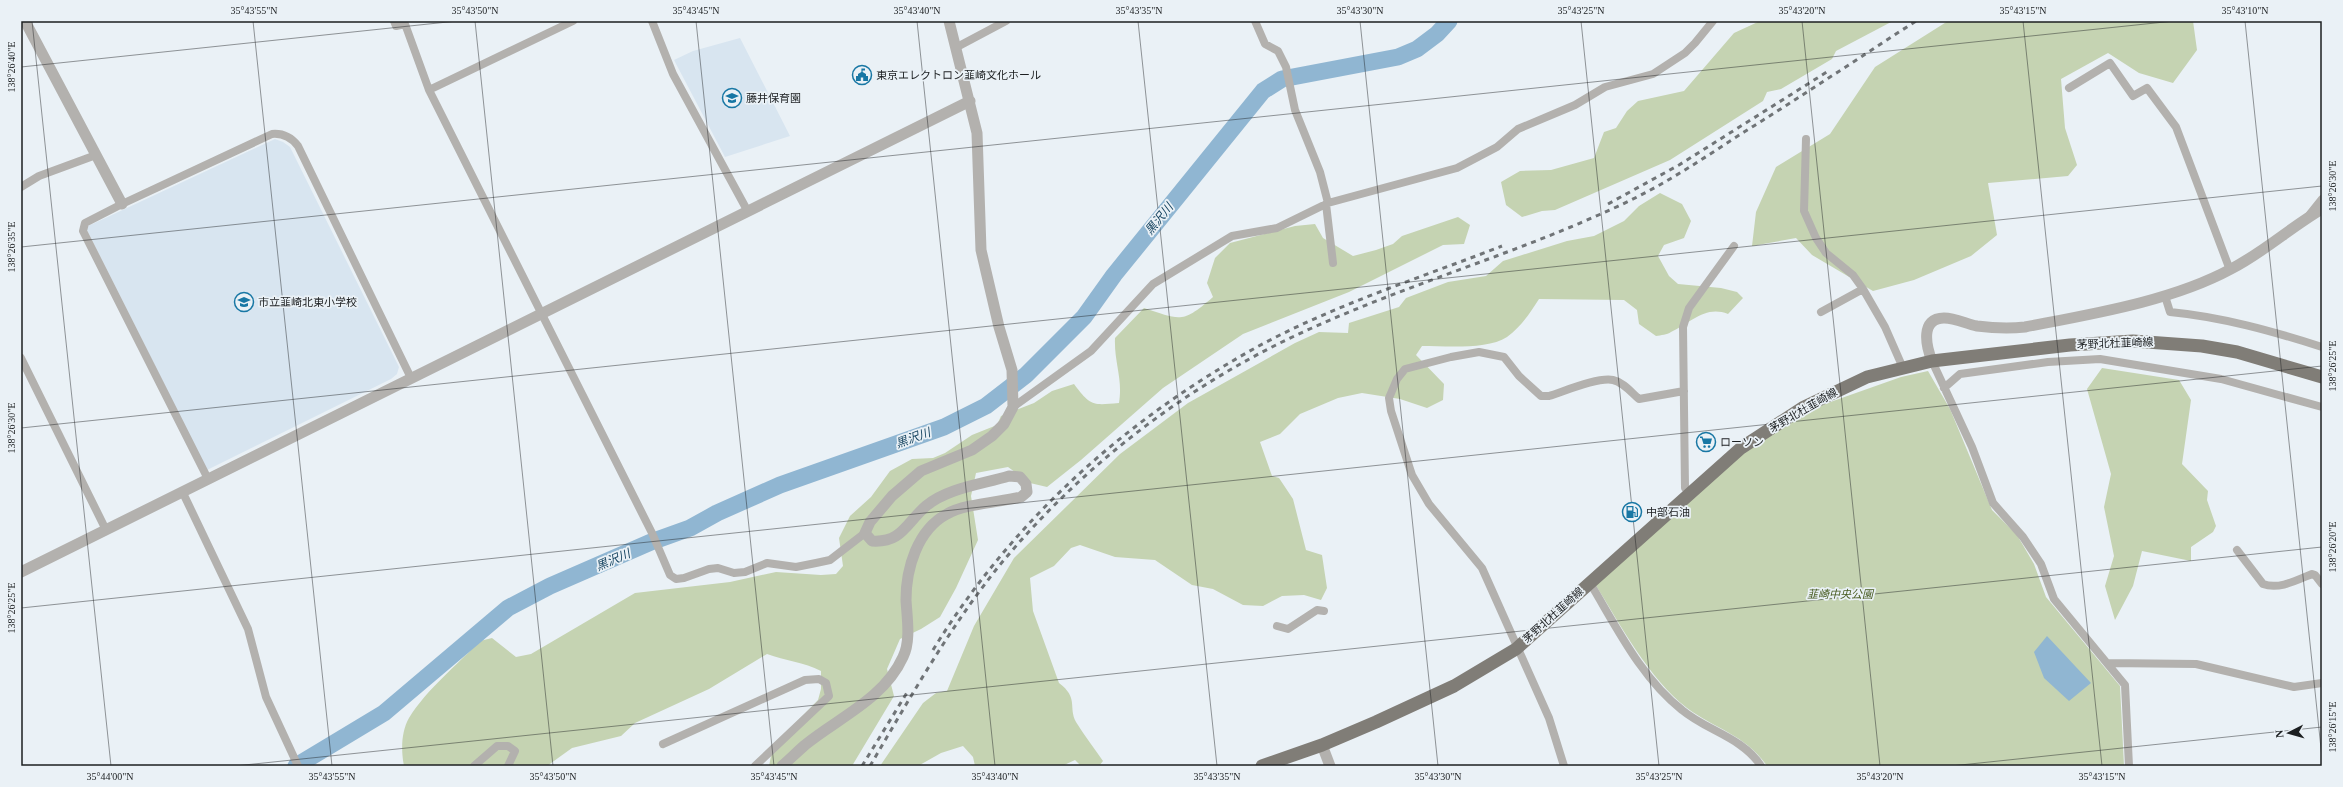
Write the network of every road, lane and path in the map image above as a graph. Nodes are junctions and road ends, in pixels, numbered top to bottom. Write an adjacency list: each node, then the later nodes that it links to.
1 (25, 21): 14 (street)
2 (394, 21): 11 (street)
3 (573, 21): 11 (street)
4 (652, 21): 20 (street)
5 (949, 21): 9 (street)
6 (1006, 21): 9 (street)
7 (1255, 21): 18 (street)
8 (1713, 21): 18 (street)
9 (957, 47): 12 (street)
10 (2069, 88): 24 (street)
11 (429, 90): 28 (street)
12 (970, 101): 20 (street); 37 (street)
13 (1806, 139): 25 (street)
14 (96, 155): 15 (street); 17 (street)
15 (21, 186)
16 (2322, 199): 21 (street)
17 (122, 204): 34 (street); 39 (street)
18 (1327, 204): 23 (street); 37 (street)
19 (2322, 209): 21 (street)
20 (747, 210): 28 (street)
21 (2308, 217): 24 (street)
22 (1734, 246): 36 (street)
23 (1333, 263)
24 (2230, 270): 26 (street)
25 (1863, 289): 27 (street); 32 (street)
26 (2165, 296): 29 (street); 31 (street)
27 (1821, 312)
28 (542, 313): 34 (street); 43 (street)
29 (2322, 347)
30 (21, 358): 42 (street)
31 (1932, 361): 32 (main road, 茅野北杜韮崎線); 33 (main road, 茅野北杜韮崎線); 35 (street)
32 (1903, 368): 41 (main road, 茅野北杜韮崎線)
33 (2322, 377)
34 (411, 378): 39 (street)
35 (1944, 388): 38 (street); 51 (street)
36 (1684, 391): 41 (street); 50 (street)
37 (1013, 407): 43 (street)
38 (2322, 407)
39 (208, 479): 40 (street)
40 (183, 493): 42 (street); 55 (street)
41 (1689, 493): 46 (main road, 茅野北杜韮崎線)
42 (106, 530): 45 (street)
43 (865, 534): 59 (street)
44 (2236, 550): 47 (street)
45 (21, 572)
46 (1590, 583): 50 (main road, 茅野北杜韮崎線); 63 (street)
47 (2322, 584)
48 (1324, 611): 49 (street)
49 (1277, 626)
50 (1516, 649): 54 (main road, 茅野北杜韮崎線); 62 (street)
51 (2108, 663): 52 (street); 64 (street)
52 (2322, 683)
53 (663, 744): 58 (street)
54 (1322, 746): 60 (main road, 茅野北杜韮崎線); 61 (street)
55 (296, 762)
56 (474, 766): 57 (street)
57 (508, 766)
58 (755, 766)
59 (782, 766)
60 (1262, 766)
61 (1330, 766)
62 (1564, 766)
63 (1761, 766)
64 (2129, 766)

